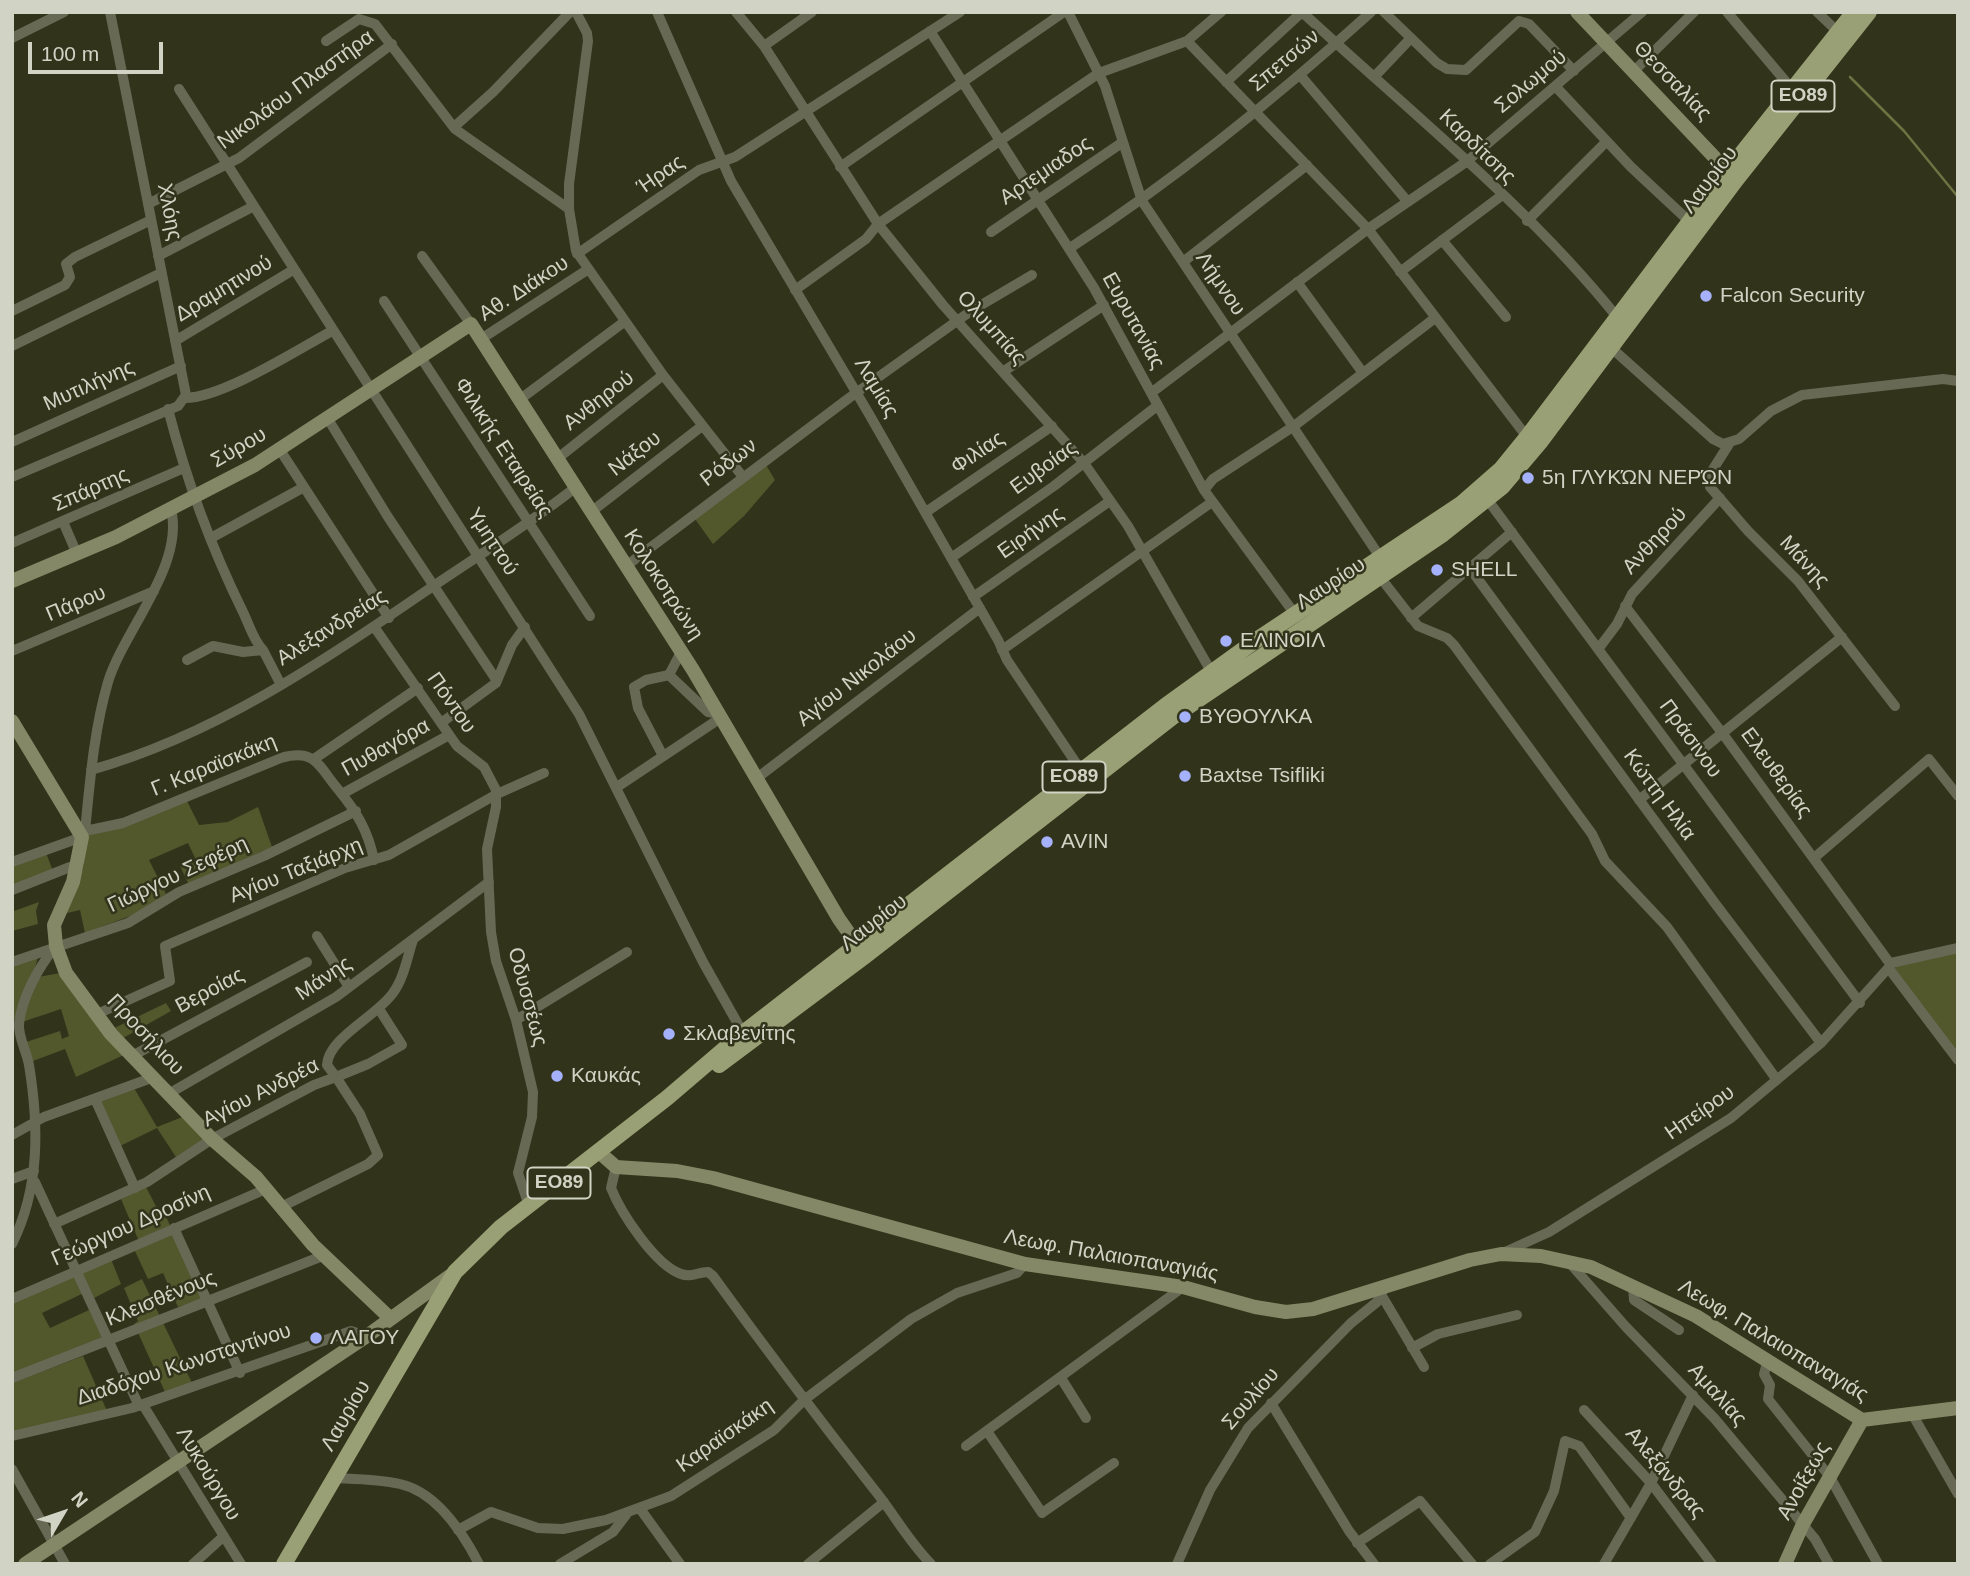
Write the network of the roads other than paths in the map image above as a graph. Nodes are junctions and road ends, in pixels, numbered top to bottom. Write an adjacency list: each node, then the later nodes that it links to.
1 (64, 12): 23 (street)
2 (110, 12): 57 (street, Χλόης)
3 (570, 12): 43 (street)
4 (576, 12): 59 (street)
5 (657, 12): 48 (street, Λαμίας)
6 (736, 12): 30 (street, Ολυμπίας)
7 (811, 12): 30 (street)
8 (960, 12): 21 (street, Ήρας)
9 (1066, 12): 33 (street, Λήμνου); 37 (street)
10 (1221, 12): 26 (street)
11 (1302, 12): 29 (street, Καρδίτσης); 36 (street)
12 (1371, 12): 29 (street, Σπετσών)
13 (1384, 12): 24 (street)
14 (1577, 12): 27 (street, Θεσσαλίας)
15 (1642, 12): 27 (street, Σολωμού)
16 (1694, 12): 32 (street)
17 (1727, 12): 40 (street)
18 (1817, 12): 22 (street)
19 (1854, 12): 22 (main road, Λαυρίου / ΕΟ89)
20 (1869, 12): 52 (main road, Λαυρίου / ΕΟ89)
21 (930, 31): 37 (street, Ευρυτανίας); 42 (street, Ήρας)
22 (1838, 32): 40 (main road, Λαυρίου / ΕΟ89)
23 (12, 38)
24 (1411, 38): 31 (street); 35 (street)
25 (326, 41): 28 (street)
26 (1187, 41): 33 (street); 36 (street)
27 (1608, 43): 31 (street, Σολωμού); 32 (street, Θεσσαλίας)
28 (392, 44): 43 (street); 50 (street, Νικολάου Πλαστήρα)
29 (1336, 44): 34 (street, Σπετσών); 35 (street, Καρδίτσης)
30 (764, 46): 42 (street, Ολυμπίας)
31 (1574, 71): 38 (street, Σολωμού)
32 (1634, 71): 52 (street, Θεσσαλίας)
33 (1099, 73): 44 (street); 45 (street, Λήμνου)
34 (1300, 75): 41 (street, Σπετσών); 56 (street)
35 (1375, 76): 47 (street, Καρδίτσης)
36 (1226, 82): 41 (street)
37 (965, 84): 44 (street, Ευρυτανίας); 51 (street)
38 (1556, 87): 46 (street); 47 (street, Σολωμού)
39 (179, 89): 50 (street, Υμηττού)
40 (1792, 89): 52 (main road, Λαυρίου / ΕΟ89)
41 (1255, 112): 49 (street); 55 (street, Σπετσών)
42 (806, 113): 48 (street, Ήρας); 51 (street, Ολυμπίας)
43 (454, 127): 59 (street)
44 (1002, 141): 54 (street, Ευρυτανίας); 63 (street)
45 (1123, 142): 54 (street, Αρτεμιαδος); 55 (street, Λήμνου)
46 (1606, 142): 61 (street); 62 (street)
47 (1466, 162): 53 (street, Καρδίτσης); 56 (street, Σολωμού)
48 (723, 163): 68 (street, Ήρας); 78 (street, Λαμίας)
49 (1307, 165): 64 (street); 71 (street)
50 (227, 166): 57 (street, Νικολάου Πλαστήρα); 58 (street, Υμηττού)
51 (840, 167): 63 (street, Ολυμπίας)
52 (1732, 176): 62 (main road, Λαυρίου / ΕΟ89); 92 (main road, Λαυρίου / ΕΟ89)
53 (1502, 196): 61 (street, Καρδίτσης); 66 (street)
54 (1039, 199): 65 (street, Αρτεμιαδος); 67 (street, Ευρυτανίας)
55 (1142, 201): 67 (street, Σπετσών); 71 (street, Λήμνου)
56 (1408, 202): 64 (street, Σολωμού)
57 (148, 204): 60 (street, Χλόης)
58 (253, 207): 69 (street); 72 (street, Υμηττού)
59 (569, 209): 68 (street)
60 (151, 220): 69 (street, Χλόης); 81 (street)
61 (1527, 221): 83 (street, Καρδίτσης)
62 (1690, 222): 83 (main road, Λαυρίου / ΕΟ89)
63 (878, 225): 78 (street); 85 (street, Ολυμπίας)
64 (1368, 229): 74 (street); 77 (street, Σολωμού)
65 (991, 232)
66 (1442, 240): 74 (street); 82 (street)
67 (1070, 248): 80 (street, Ευρυτανίας)
68 (577, 254): 73 (street)
69 (158, 256): 75 (street, Χλόης)
70 (422, 256): 87 (street, Κολοκοτρώνη)
71 (1182, 262): 89 (street, Λήμνου)
72 (293, 270): 88 (street, Υμηττού); 91 (street, Δραμητινού)
73 (587, 270): 86 (street); 90 (street, Αθ. Διάκου)
74 (1400, 272): 84 (street)
75 (161, 273): 91 (street, Χλόης); 93 (street)
76 (1032, 275): 85 (street, Ρόδων)
77 (1297, 282): 89 (street, Σολωμού); 97 (street)
78 (795, 290): 101 (street, Λαμίας)
79 (384, 300): 94 (street, Φιλικής Εταιρείας)
80 (1104, 305): 96 (street); 102 (street, Ευρυτανίας)
81 (12, 311)
82 (1506, 317)
83 (1617, 317): 92 (main road, Λαυρίου / ΕΟ89)
84 (1435, 318): 97 (street); 111 (street)
85 (957, 321): 96 (street, Ολυμπίας); 101 (street, Ρόδων)
86 (624, 322): 98 (street); 104 (street)
87 (471, 324): 90 (street, Κολοκοτρώνη); 94 (street, Σύρου)
88 (332, 331): 100 (street, Υμηττού); 103 (street)
89 (1230, 333): 102 (street, Σολωμού); 110 (street, Λήμνου)
90 (481, 339): 104 (street, Κολοκοτρώνη)
91 (175, 341): 95 (street, Χλόης)
92 (1606, 344): 111 (main road, Λαυρίου / ΕΟ89); 113 (street); 125 (main road, Λαυρίου / ΕΟ89)
93 (12, 346)
94 (421, 357): 100 (street, Σύρου); 131 (street, Φιλικής Εταιρείας)
95 (181, 366): 103 (street, Χλόης); 112 (street, Μυτιλήνης)
96 (1004, 371): 109 (street, Ολυμπίας)
97 (1363, 373): 110 (street)
98 (663, 375): 108 (street); 115 (street, Ανθηρού)
99 (1958, 381): 113 (street, Μάνης)
100 (372, 390): 107 (street, Σύρου); 139 (street, Υμηττού)
101 (857, 393): 119 (street, Ρόδων); 130 (street, Λαμίας)
102 (1151, 393): 105 (street, Ευρυτανίας)
103 (185, 398): 106 (street)
104 (519, 400): 115 (street, Κολοκοτρώνη)
105 (1157, 406): 116 (street, Ευβοίας); 122 (street, Ευρυτανίας)
106 (168, 409): 117 (street); 118 (street)
107 (328, 419): 114 (street, Σύρου); 145 (street)
108 (702, 426): 119 (street); 129 (street, Νάξου)
109 (1052, 426): 116 (street, Ολυμπίας); 130 (street, Φιλίας)
110 (1294, 426): 122 (street); 138 (street, Λήμνου)
111 (1527, 437): 138 (main road, Λαυρίου / ΕΟ89)
112 (12, 442)
113 (1729, 443): 124 (street, Μάνης)
114 (280, 450): 120 (street); 123 (street, Σύρου)
115 (558, 458): 121 (street, Κολοκοτρώνη)
116 (1084, 463): 126 (street, Ολυμπίας); 140 (street, Ευβοίας)
117 (184, 468): 123 (street); 132 (street, Σπάρτης)
118 (12, 477)
119 (743, 477): 141 (street, Ρόδων)
120 (304, 487): 134 (street); 151 (street)
121 (576, 487): 129 (street, Κολοκοτρώνη); 131 (street, Αλεξανδρείας)
122 (1204, 490): 127 (street, Ευρυτανίας)
123 (194, 497): 128 (street, Σύρου); 134 (street)
124 (1720, 498): 148 (street, Ανθηρού); 156 (street, Μάνης)
125 (1487, 499): 133 (street, Πράσινου); 143 (main road, Λαυρίου / ΕΟ89)
126 (1110, 500): 136 (street, Ολυμπίας); 147 (street, Ειρήνης)
127 (1212, 502): 136 (street); 153 (street, Ευρυτανίας)
128 (171, 509): 137 (street, Σύρου); 146 (street)
129 (591, 512): 141 (street, Κολοκοτρώνη)
130 (926, 512): 140 (street, Λαμίας)
131 (530, 523): 139 (street, Αλεξανδρείας); 150 (street, Φιλικής Εταιρείας)
132 (64, 524): 135 (street, Σπάρτης); 137 (street)
133 (1512, 532): 142 (street); 157 (street, Πράσινου)
134 (211, 538): 158 (street)
135 (12, 543)
136 (1143, 553): 159 (street); 163 (street, Ολυμπίας)
137 (77, 554): 144 (street, Σύρου)
138 (1380, 556): 153 (main road, Λαυρίου / ΕΟ89)
139 (478, 558): 145 (street, Αλεξανδρείας); 154 (street, Υμηττού)
140 (951, 558): 147 (street, Λαμίας)
141 (626, 566): 161 (street, Κολοκοτρώνη)
142 (1469, 567): 152 (street); 186 (street, Κώττη Ηλία)
143 (1380, 577): 152 (street); 153 (main road, Λαυρίου / ΕΟ89)
144 (12, 581)
145 (434, 585): 151 (street, Αλεξανδρείας); 165 (street)
146 (153, 591): 160 (street, Πάρου); 178 (street)
147 (973, 597): 149 (street, Λαμίας)
148 (1626, 606): 157 (street, Ανθηρού); 172 (street, Ελευθερίας)
149 (980, 608): 159 (street, Λαμίας); 181 (street, Αγίου Νικολάου)
150 (590, 616)
151 (389, 618): 155 (street, Αλεξανδρείας)
152 (1411, 618): 217 (street)
153 (1299, 620): 163 (main road, Λαυρίου / ΕΟ89); 199 (main road, Λαυρίου / ΕΟ89)
154 (525, 626): 165 (street); 182 (street, Υμηττού)
155 (374, 628): 166 (street, Αλεξανδρείας); 167 (street, Πόντου)
156 (1842, 636): 168 (street, Μάνης); 172 (street)
157 (1599, 648): 177 (street, Πράσινου)
158 (263, 650): 162 (street); 166 (street)
159 (1002, 650): 179 (street, Λαμίας)
160 (12, 651)
161 (681, 652): 164 (street); 169 (street, Κολοκοτρώνη)
162 (187, 660)
163 (1212, 673): 179 (main road, Λαυρίου / ΕΟ89)
164 (669, 675): 169 (street); 175 (street)
165 (497, 681): 171 (street)
166 (280, 683): 178 (street, Αλεξανδρείας)
167 (418, 688): 171 (street, Πόντου); 176 (street)
168 (1895, 706)
169 (721, 716): 175 (street); 181 (street, Κολοκοτρώνη)
170 (12, 721): 174 (street)
171 (441, 723): 173 (street, Πόντου)
172 (1723, 734): 177 (street); 189 (street, Ελευθερίας)
173 (449, 736): 183 (street, Πυθαγόρα); 184 (street, Πόντου)
174 (17, 741): 188 (street)
175 (663, 756): 182 (street)
176 (314, 760): 183 (street); 188 (street, Γ. Καραϊσκάκη)
177 (1685, 763): 186 (street); 205 (street, Πράσινου)
178 (91, 769): 188 (street)
179 (1082, 772): 199 (main road, Λαυρίου / ΕΟ89)
180 (544, 773): 184 (street, Αγίου Ταξιάρχη)
181 (757, 778): 199 (street, Κολοκοτρώνη)
182 (617, 787): 209 (street, Υμηττού)
183 (342, 794): 187 (street)
184 (497, 794): 190 (street, Αγίου Ταξιάρχη); 193 (street, Οδυσσέως)
185 (1958, 796): 189 (street)
186 (1639, 800): 211 (street, Κώττη Ηλία)
187 (356, 811): 190 (street); 197 (street, Γιώργου Σεφέρη)
188 (83, 834): 191 (street, Γ. Καραϊσκάκη); 192 (street, Προσήλιου)
189 (1814, 858): 203 (street, Ελευθερίας)
190 (374, 860): 207 (street, Αγίου Ταξιάρχη)
191 (12, 862)
192 (76, 869): 194 (street); 197 (street, Προσήλιου)
193 (489, 882): 196 (street, Μάνης); 208 (street, Οδυσσέως)
194 (12, 890)
195 (317, 936): 204 (street)
196 (413, 940): 204 (street, Μάνης); 206 (street, Αγίου Ανδρέα)
197 (56, 946): 201 (street, Γιώργου Σεφέρη); 207 (street, Προσήλιου); 210 (street)
198 (1958, 948): 203 (street)
199 (861, 951): 209 (main road, Λαυρίου / ΕΟ89); 219 (main road, Λαυρίου / ΕΟ89)
200 (627, 952): 208 (street)
201 (12, 962)
202 (307, 962): 213 (street, Βεροίας)
203 (1891, 966): 205 (street, Ηπείρου); 214 (street, Ελευθερίας)
204 (349, 987): 218 (street, Μάνης)
205 (1860, 1003): 211 (street, Ηπείρου)
206 (379, 1009): 216 (street, Αγίου Ανδρέα); 216 (street)
207 (95, 1015): 213 (street, Προσήλιου)
208 (516, 1020): 230 (street, Οδυσσέως)
209 (743, 1033): 219 (main road, Λαυρίου / ΕΟ89)
210 (23, 1042): 212 (street); 221 (street)
211 (1821, 1043): 217 (street, Ηπείρου)
212 (12, 1045)
213 (132, 1056): 215 (street, Προσήλιου)
214 (1958, 1060)
215 (154, 1077): 218 (street, Προσήλιου); 220 (street)
216 (336, 1077): 223 (street, Αγίου Ανδρέα); 231 (street)
217 (1777, 1080): 235 (street, Ηπείρου)
218 (170, 1093): 223 (street, Προσήλιου)
219 (667, 1098): 224 (main road, Λαυρίου / ΕΟ89)
220 (95, 1099): 221 (street); 228 (street)
221 (34, 1123): 222 (street); 226 (street)
222 (12, 1135)
223 (212, 1139): 228 (street, Αγίου Ανδρέα); 229 (street, Προσήλιου)
224 (599, 1152): 225 (street); 230 (main road, Λαυρίου / ΕΟ89)
225 (616, 1167): 238 (street, Λεωφ. Παλαιοπαναγιάς); 259 (street)
226 (34, 1176): 227 (street); 232 (street, Λυκούργου); 234 (street)
227 (12, 1179)
228 (135, 1188): 232 (street, Αγίου Ανδρέα)
229 (266, 1189): 231 (street, Προσήλιου); 233 (street, Γεώργιου Δροσίνη)
230 (529, 1206): 240 (main road, Λαυρίου / ΕΟ89)
231 (281, 1208): 236 (street, Προσήλιου)
232 (54, 1224): 239 (street, Λυκούργου)
233 (174, 1228): 239 (street, Γεώργιου Δροσίνη); 245 (street)
234 (12, 1244)
235 (1502, 1254): 237 (street, Λεωφ. Παλαιοπαναγιάς); 243 (street, Λεωφ. Παλαιοπαναγιάς)
236 (325, 1255): 245 (street, Κλεισθένους); 247 (street, Προσήλιου)
237 (1568, 1261): 241 (street, Λεωφ. Παλαιοπαναγιάς); 258 (street, Αμαλίας)
238 (1025, 1264): 242 (street, Λεωφ. Παλαιοπαναγιάς); 259 (street, Καραϊσκάκη)
239 (76, 1272): 244 (street, Γεώργιου Δροσίνη); 251 (street, Λυκούργου)
240 (455, 1272): 247 (street); 248 (main road, Λαυρίου / ΕΟ89)
241 (1633, 1286): 249 (street); 253 (street, Λεωφ. Παλαιοπαναγιάς)
242 (1183, 1287): 243 (street, Λεωφ. Παλαιοπαναγιάς); 257 (street)
243 (1384, 1290): 252 (street); 260 (street, Σουλίου)
244 (12, 1299)
245 (207, 1301): 251 (street, Κλεισθένους); 255 (street)
246 (1517, 1315): 252 (street)
247 (395, 1316): 248 (street); 250 (street)
248 (428, 1319): 274 (main road, Λαυρίου / ΕΟ89)
249 (1679, 1330)
250 (367, 1336): 255 (street, Διαδόχου Κωνσταντίνου); 270 (street)
251 (108, 1341): 256 (street, Κλεισθένους); 261 (street, Λυκούργου)
252 (1412, 1348): 254 (street)
253 (1768, 1359): 266 (street, Λεωφ. Παλαιοπαναγιάς); 273 (street)
254 (1423, 1367)
255 (240, 1373): 261 (street, Διαδόχου Κωνσταντίνου)
256 (12, 1378)
257 (1061, 1378): 265 (street); 267 (street)
258 (1693, 1395): 275 (street); 281 (street, Αμαλίας)
259 (804, 1400): 277 (street); 278 (street, Καραϊσκάκη)
260 (1271, 1403): 284 (street); 296 (street, Σουλίου)
261 (141, 1406): 268 (street, Διαδόχου Κωνσταντίνου); 270 (street, Λυκούργου)
262 (1958, 1409): 264 (street, Λεωφ. Παλαιοπαναγιάς)
263 (1584, 1410): 275 (street, Αλεξάνδρας)
264 (1911, 1412): 266 (street, Λεωφ. Παλαιοπαναγιάς); 276 (street)
265 (1086, 1418)
266 (1862, 1420): 273 (street, Ανοίξεως)
267 (987, 1431): 269 (street); 271 (street)
268 (12, 1436)
269 (966, 1446)
270 (178, 1462): 283 (street, Λυκούργου); 285 (street)
271 (1114, 1463)
272 (12, 1469): 285 (street)
273 (1830, 1477): 281 (street, Ανοίξεως); 304 (street)
274 (334, 1478): 282 (street); 290 (main road, Λαυρίου / ΕΟ89)
275 (1651, 1483): 280 (street); 301 (street, Αλεξάνδρας)
276 (1958, 1493)
277 (884, 1502): 294 (street); 295 (street)
278 (641, 1510): 279 (street, Καραϊσκάκη); 293 (street)
279 (626, 1514): 282 (street, Καραϊσκάκη); 292 (street)
280 (1631, 1518): 299 (street); 300 (street)
281 (1803, 1524): 302 (street, Ανοίξεως); 303 (street, Αμαλίας)
282 (458, 1530): 291 (street)
283 (224, 1536): 288 (street); 289 (street, Λυκούργου)
284 (1357, 1543): 297 (street); 298 (street)
285 (54, 1545): 286 (street); 287 (street)
286 (25, 1564)
287 (65, 1564)
288 (193, 1564)
289 (241, 1564)
290 (284, 1564)
291 (479, 1564)
292 (560, 1564)
293 (680, 1564)
294 (808, 1564)
295 (931, 1564)
296 (1177, 1564)
297 (1374, 1564)
298 (1472, 1564)
299 (1490, 1564)
300 (1604, 1564)
301 (1712, 1564)
302 (1785, 1564)
303 (1829, 1564)
304 (1878, 1564)

